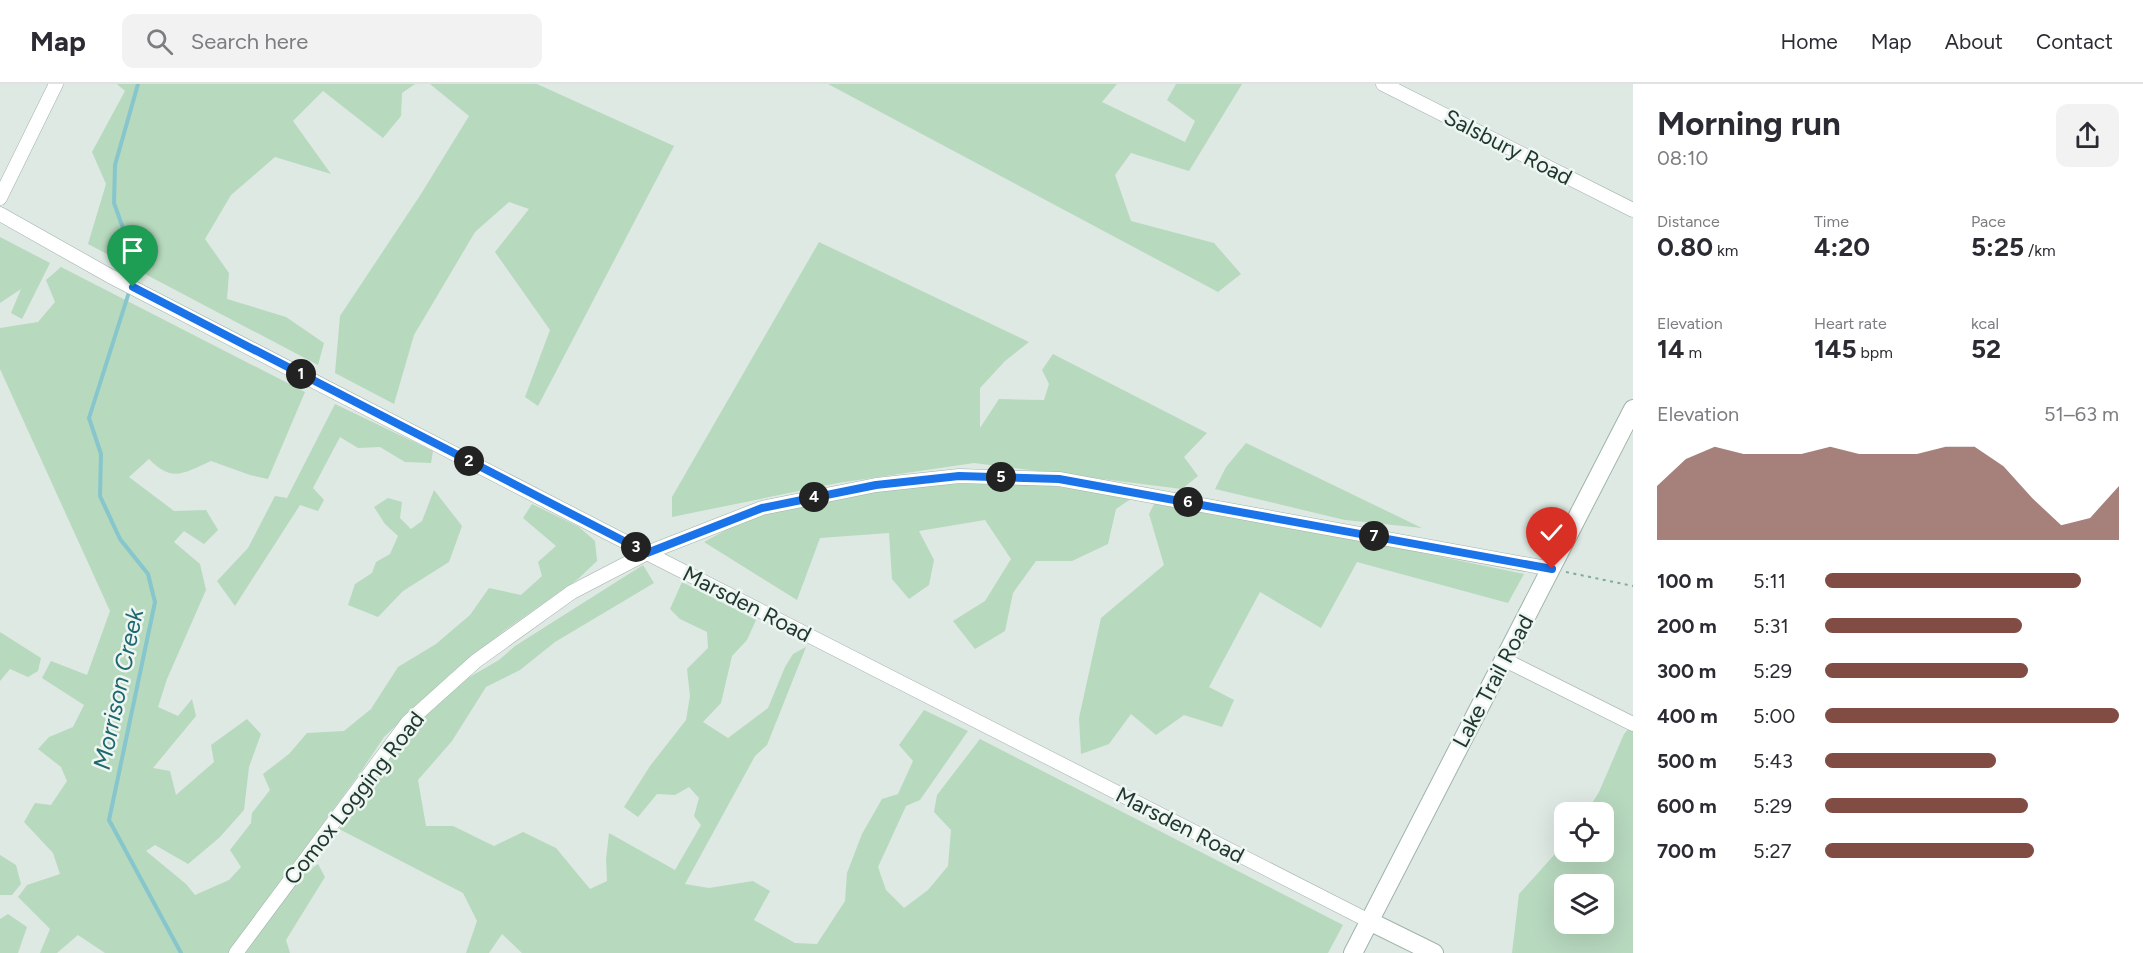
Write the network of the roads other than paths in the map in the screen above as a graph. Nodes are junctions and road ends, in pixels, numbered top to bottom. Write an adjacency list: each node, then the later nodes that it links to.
1 (56, 84): 3 (street)
2 (1383, 84): 4 (street, Salsbury Road)
3 (0, 198)
4 (1633, 210)
5 (0, 214): 7 (street, Marsden Road)
6 (1633, 409): 8 (street, Lake Trail Road)
7 (647, 553): 8 (street, Comox Logging Road); 11 (street, Marsden Road); 12 (street, Comox Logging Road)
8 (1552, 569): 9 (street, Lake Trail Road)
9 (1503, 659): 10 (street); 11 (street, Lake Trail Road)
10 (1633, 724)
11 (1369, 921): 13 (street, Lake Trail Road); 14 (street, Marsden Road)
12 (236, 953)
13 (1353, 953)
14 (1434, 953)

